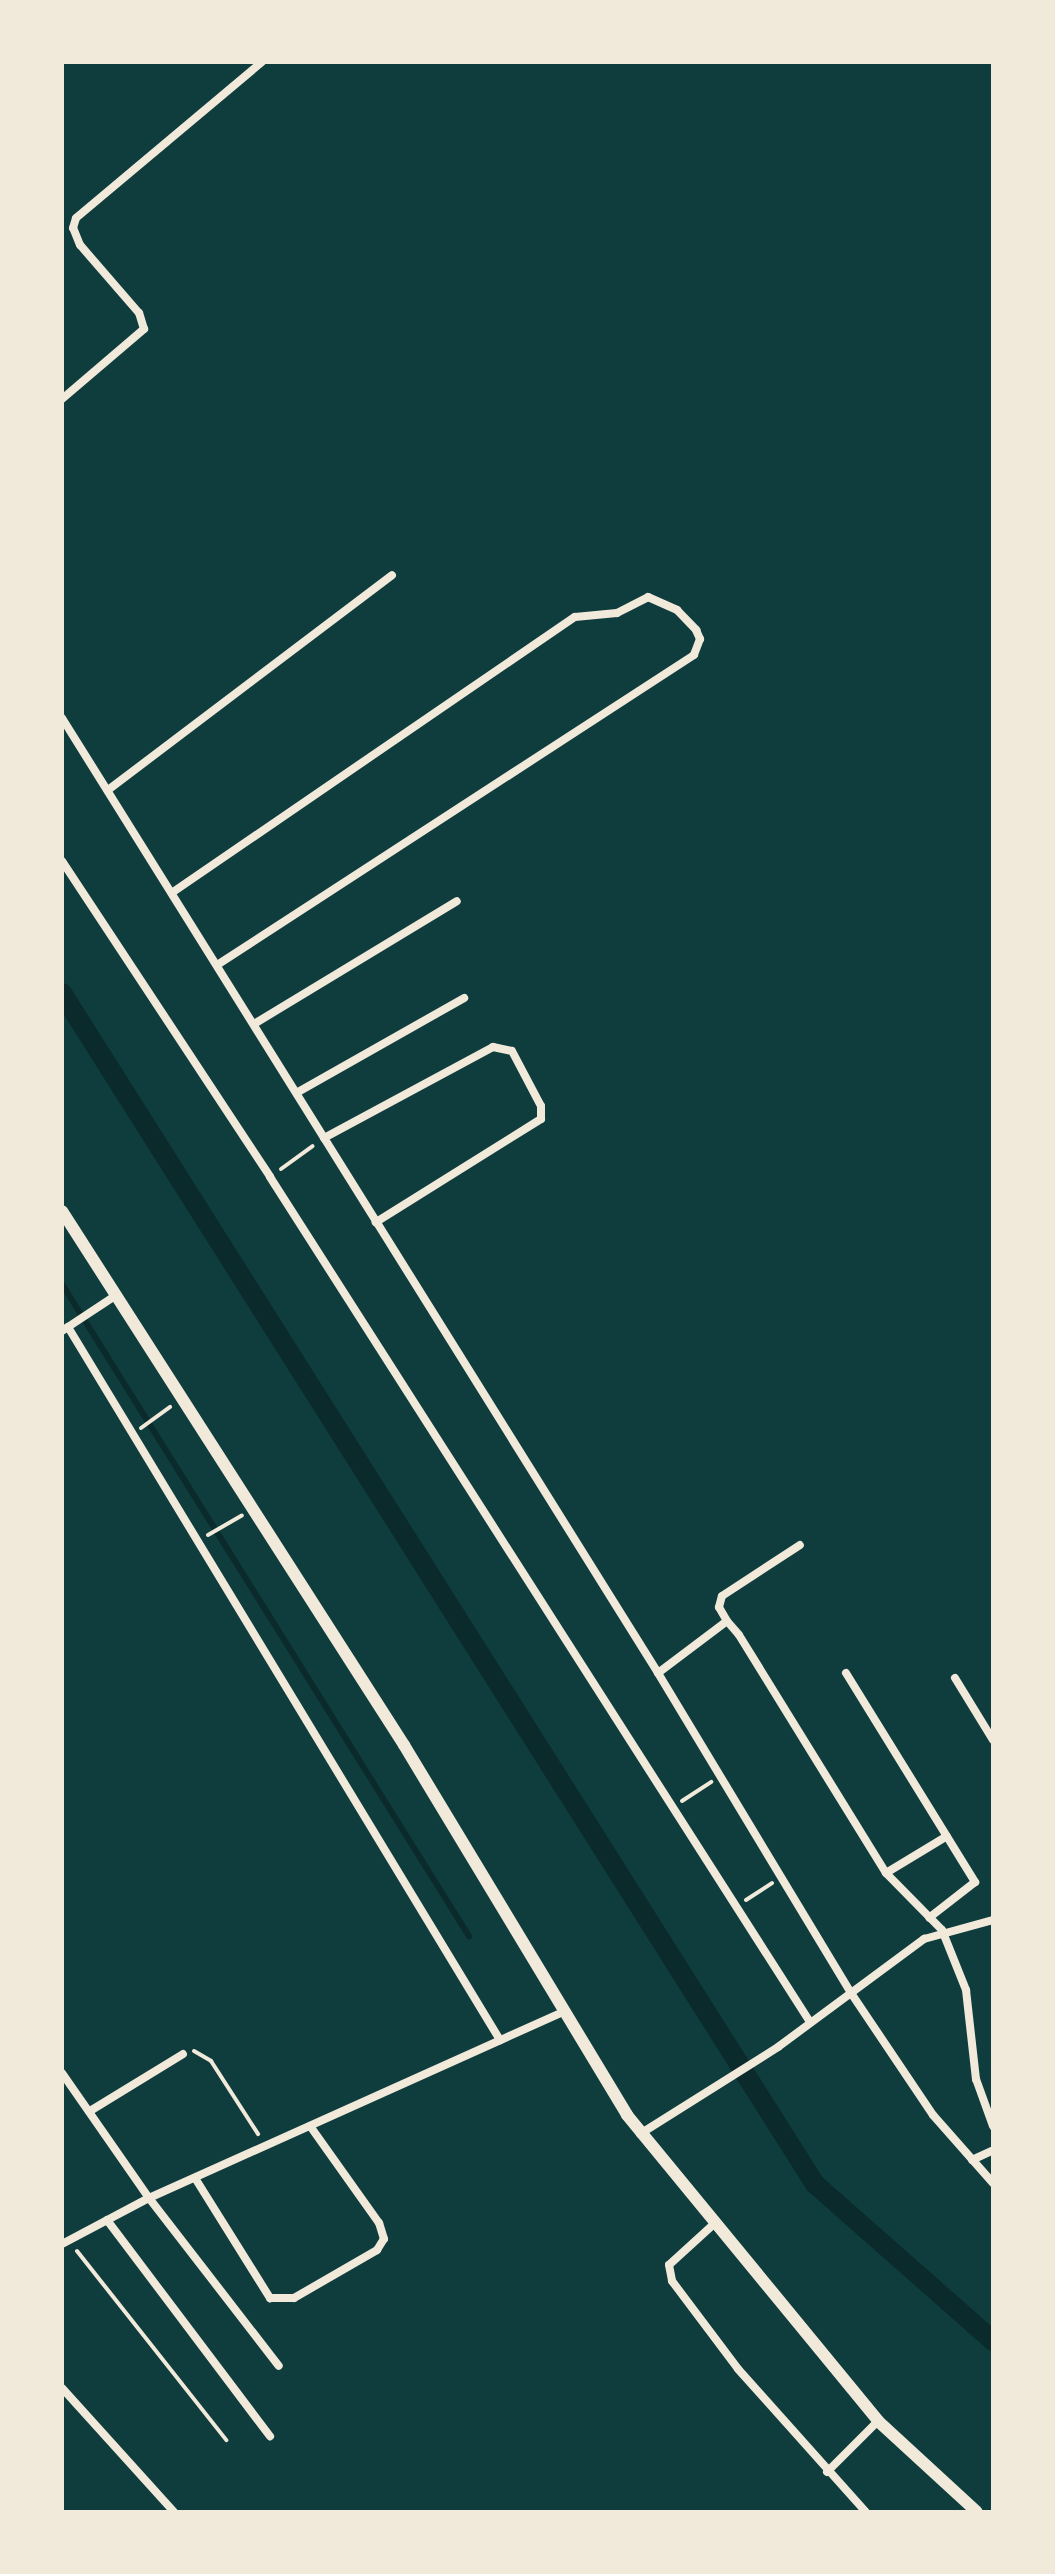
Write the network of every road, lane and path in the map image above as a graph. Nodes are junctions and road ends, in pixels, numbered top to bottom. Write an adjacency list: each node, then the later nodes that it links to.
1 (262, 62): 2 (street)
2 (62, 399)
3 (392, 575): 5 (street)
4 (62, 718): 5 (street)
5 (108, 790): 7 (street)
6 (62, 861): 41 (street)
7 (173, 892): 9 (street); 9 (street)
8 (457, 901): 11 (street)
9 (217, 965): 11 (street)
10 (464, 998): 12 (street)
11 (254, 1024): 12 (street)
12 (298, 1092): 13 (street)
13 (324, 1138): 17 (street); 17 (street)
14 (316, 1144): 15 (path)
15 (289, 1163)
16 (62, 1211): 18 (street)
17 (376, 1222): 26 (street)
18 (115, 1296): 19 (street); 40 (street)
19 (65, 1329): 42 (street)
20 (158, 1415): 21 (path)
21 (142, 1428)
22 (234, 1520): 23 (path)
23 (211, 1534)
24 (800, 1545): 25 (street)
25 (727, 1621): 26 (street); 33 (street)
26 (658, 1673): 39 (street)
27 (846, 1673): 32 (street)
28 (955, 1678): 29 (street)
29 (993, 1740)
30 (711, 1782): 31 (path)
31 (688, 1797)
32 (947, 1836): 33 (street); 36 (street)
33 (886, 1873): 36 (street)
34 (776, 1880): 35 (path)
35 (750, 1897)
36 (929, 1918): 38 (street)
37 (993, 1920): 38 (street)
38 (942, 1930): 39 (street); 47 (street)
39 (851, 1993): 41 (street); 51 (street)
40 (565, 2011): 42 (street); 48 (street)
41 (810, 2022): 48 (street)
42 (500, 2040): 46 (street)
43 (183, 2054): 45 (street); 49 (path)
44 (62, 2074): 45 (street)
45 (90, 2111): 54 (street)
46 (310, 2126): 49 (street); 52 (street)
47 (993, 2126)
48 (640, 2134): 56 (street)
49 (265, 2146): 52 (street)
50 (993, 2150): 51 (street)
51 (972, 2160): 53 (street)
52 (195, 2178): 54 (street)
53 (993, 2183)
54 (149, 2198): 55 (street); 58 (street)
55 (107, 2220): 57 (street); 61 (street)
56 (715, 2223): 60 (street); 63 (street)
57 (65, 2242): 62 (path)
58 (279, 2366)
59 (62, 2388): 64 (street)
60 (878, 2421): 63 (street); 66 (street)
61 (270, 2436)
62 (226, 2440)
63 (827, 2472): 65 (street)
64 (174, 2512)
65 (866, 2512)
66 (977, 2512)

